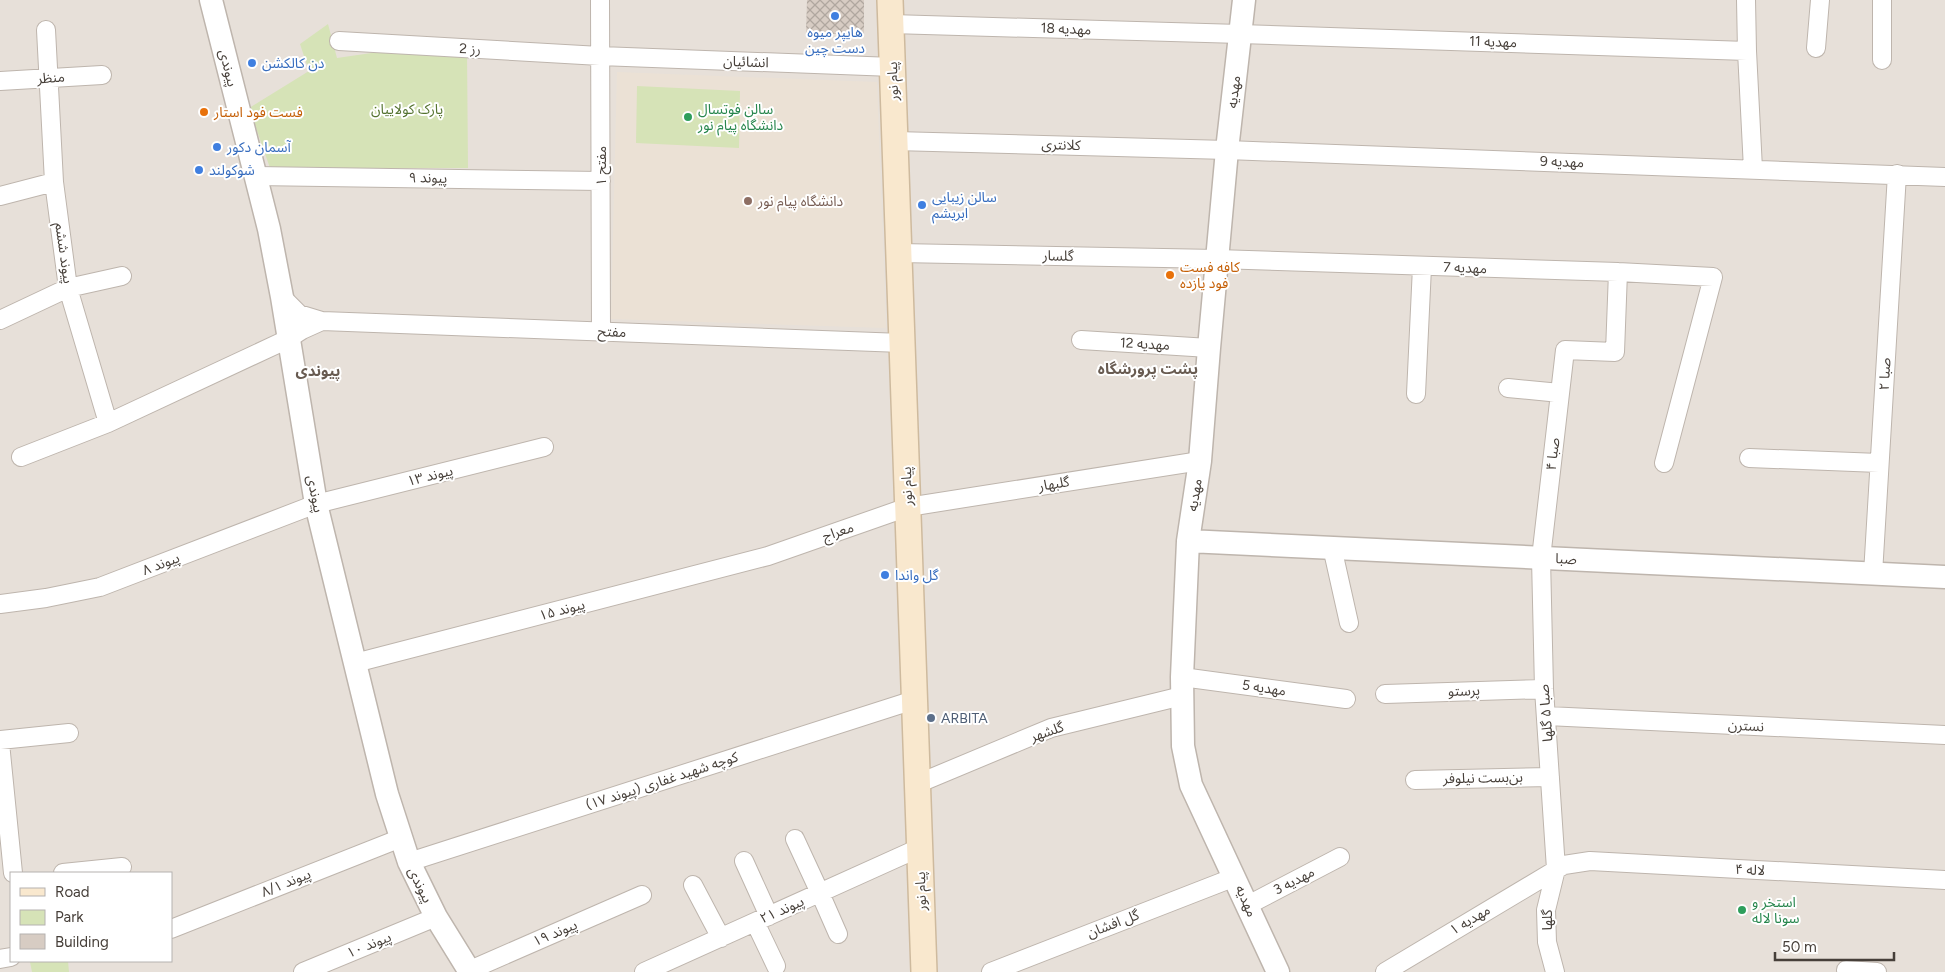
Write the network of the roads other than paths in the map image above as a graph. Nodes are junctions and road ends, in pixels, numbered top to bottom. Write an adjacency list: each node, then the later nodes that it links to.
1 (210, 0): 24 (street, پیوندی)
2 (600, 0): 14 (street, مفتح ۱)
3 (890, 0): 8 (main road, پیام نور)
4 (1244, 0): 10 (street, مهدیه)
5 (1746, 0): 13 (street)
6 (1820, 0): 12 (street)
7 (1882, 0): 15 (street)
8 (891, 24): 10 (street, مهدیه 18); 16 (main road, پیام نور)
9 (46, 30): 18 (street, پیوند ششم)
10 (1240, 34): 13 (street, مهدیه 11); 21 (street, مهدیه)
11 (340, 41): 14 (street, رز 2)
12 (1816, 48)
13 (1747, 51): 22 (street)
14 (600, 56): 16 (street, انشائیان); 26 (street, مفتح ۱)
15 (1882, 60)
16 (892, 67): 20 (main road, پیام نور)
17 (102, 74): 18 (street, منظر)
18 (48, 78): 19 (street, منظر); 27 (street, پیوند ششم)
19 (0, 81)
20 (895, 141): 21 (street, کلانتری); 29 (main road, پیام نور)
21 (1227, 150): 22 (street, مهدیه 9); 30 (street, مهدیه)
22 (1753, 169): 23 (street, مهدیه 9)
23 (1897, 174): 25 (street, مهدیه 9); 52 (street, صبا ۲)
24 (255, 176): 26 (street, پیوند ۹); 35 (street, پیوندی)
25 (1945, 177)
26 (600, 181): 38 (street, مفتح ۱)
27 (54, 182): 28 (street); 34 (street, پیوند ششم)
28 (0, 196)
29 (899, 253): 30 (street, گلسار); 41 (main road, پیام نور)
30 (1217, 259): 31 (street, مهدیه 7); 42 (street, مهدیه)
31 (1422, 267): 32 (street, مهدیه 7); 45 (street)
32 (1618, 272): 44 (street, صبا ۴); 51 (street, مهدیه 7)
33 (122, 276): 34 (street)
34 (68, 288): 36 (street); 46 (street, پیوند ششم)
35 (282, 297): 37 (street); 39 (street, پیوندی)
36 (0, 320)
37 (322, 321): 38 (street, مفتح); 39 (street)
38 (601, 332): 41 (street, مفتح)
39 (288, 339): 46 (street); 53 (street, پیوندی)
40 (1081, 340): 42 (street, مهدیه 12)
41 (902, 343): 54 (main road, پیام نور)
42 (1208, 348): 50 (street, مهدیه)
43 (1508, 388): 44 (street)
44 (1560, 393): 58 (street, صبا ۴)
45 (1416, 394)
46 (108, 424): 48 (street)
47 (544, 447): 53 (street, پیوند ۱۳)
48 (21, 456)
49 (1749, 458): 52 (street)
50 (1200, 461): 54 (street, گلبهار); 55 (street, مهدیه)
51 (1664, 463)
52 (1879, 463): 59 (street, صبا ۲)
53 (316, 504): 61 (street, پیوند ۸); 63 (street, پیوندی)
54 (908, 507): 57 (street, معراج); 68 (main road, پیام نور)
55 (1188, 540): 56 (street, صبا); 64 (street, مهدیه)
56 (1332, 547): 58 (street, صبا); 62 (street)
57 (768, 556): 63 (street, پیوند ۱۵)
58 (1541, 558): 59 (street, صبا); 65 (street, صبا ۵ گلها)
59 (1873, 574): 60 (street, صبا)
60 (1945, 577)
61 (0, 604)
62 (1349, 623)
63 (355, 663): 76 (street, پیوندی)
64 (1182, 686): 67 (street, مهدیه 5); 75 (street, گلشهر); 86 (street, مهدیه)
65 (1544, 689): 66 (street, پرستو); 69 (street, صبا ۵ گلها)
66 (1385, 694)
67 (1346, 699)
68 (914, 700): 75 (main road, پیام نور); 81 (street, کوچه شهید غفاری (پیوند ۱۷))
69 (1546, 716): 71 (street, نسترن); 73 (street, صبا ۵ گلها)
70 (69, 733): 72 (street)
71 (1945, 735)
72 (0, 742): 84 (street)
73 (1550, 777): 74 (street, بن‌بست نیلوفر); 83 (street, صبا ۵ گلها)
74 (1415, 780)
75 (917, 784): 78 (main road, پیام نور)
76 (401, 838): 81 (street, پیوندی); 94 (street, پیوند ۸/۱)
77 (795, 839): 89 (street)
78 (919, 848): 89 (street, پیوند ۲۱); 102 (main road, پیام نور)
79 (1340, 857): 91 (street, مهدیه 3)
80 (744, 861): 93 (street)
81 (408, 862): 92 (street, پیوندی)
82 (122, 867): 85 (street)
83 (1556, 869): 87 (street, لاله ۴); 105 (street, مهدیه ۱); 106 (street, گلها)
84 (13, 872)
85 (73, 872)
86 (1235, 877): 91 (street, مهدیه); 103 (street, گل افشان)
87 (1945, 880)
88 (693, 885): 96 (street)
89 (820, 893): 93 (street, پیوند ۲۱); 95 (street)
90 (642, 895): 99 (street, پیوند ۱۹)
91 (1248, 905): 104 (street, مهدیه)
92 (436, 917): 99 (street, پیوندی); 100 (street, پیوند ۱۰)
93 (762, 919): 96 (street, پیوند ۲۱); 97 (street)
94 (172, 929)
95 (838, 934)
96 (720, 938): 101 (street, پیوند ۲۱)
97 (776, 966)
98 (1846, 970): 107 (street)
99 (469, 971)
100 (303, 972)
101 (644, 972)
102 (924, 972)
103 (991, 972)
104 (1278, 972)
105 (1385, 972)
106 (1555, 972)
107 (1877, 972)

